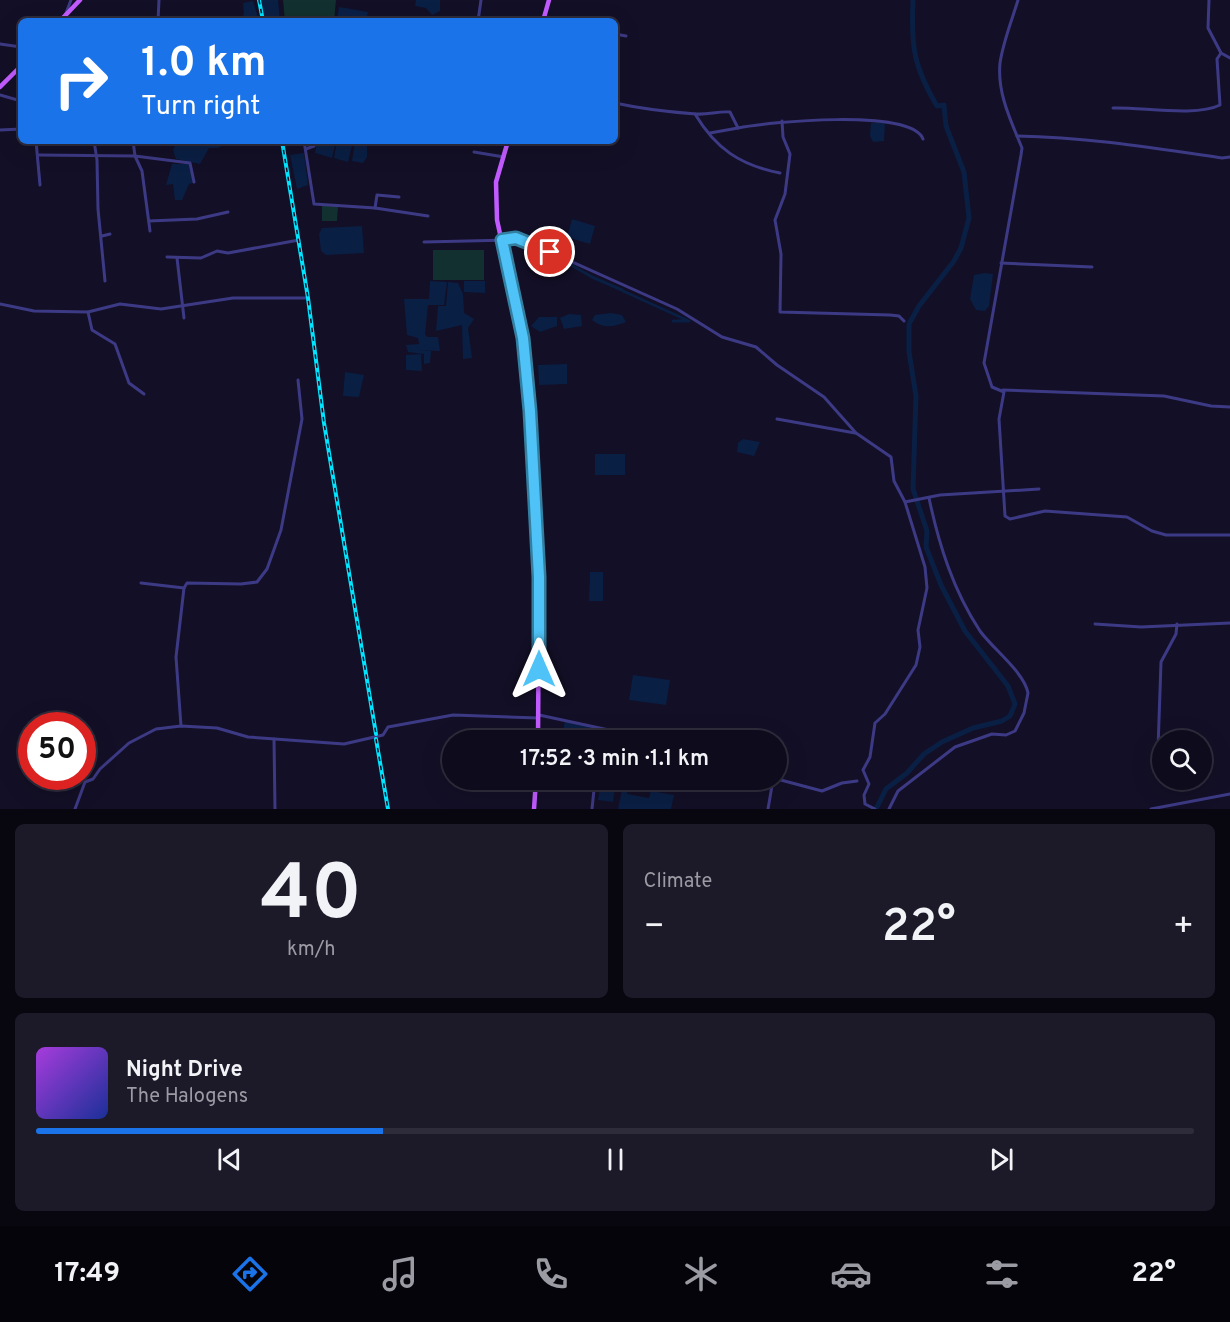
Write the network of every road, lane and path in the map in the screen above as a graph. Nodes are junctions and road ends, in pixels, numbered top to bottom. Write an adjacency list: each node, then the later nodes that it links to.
1 (71, 0): 8 (street)
2 (80, 0): 8 (main road)
3 (159, 0): 10 (street)
4 (482, 0): 11 (street)
5 (549, 0): 12 (main road)
6 (1018, 0): 31 (street)
7 (1209, 0): 17 (street)
8 (65, 15): 9 (main road)
9 (62, 18)
10 (158, 18)
11 (479, 18)
12 (543, 18)
13 (618, 35): 14 (street)
14 (626, 36)
15 (0, 44): 16 (street)
16 (18, 47)
17 (1221, 53): 18 (street); 24 (street)
18 (1230, 58)
19 (18, 69): 20 (main road)
20 (0, 87)
21 (0, 95): 22 (street)
22 (18, 100)
23 (618, 104): 25 (street)
24 (1113, 108)
25 (695, 114): 27 (street); 30 (street)
26 (782, 121): 27 (street); 32 (street); 71 (street)
27 (738, 128): 30 (street)
28 (18, 129): 29 (street)
29 (0, 130)
30 (710, 133): 46 (street)
31 (1017, 136): 45 (street); 63 (street)
32 (923, 139)
33 (37, 144): 41 (street)
34 (94, 144): 42 (street)
35 (133, 144): 43 (street)
36 (305, 144): 39 (street)
37 (314, 144): 39 (street)
38 (507, 144): 44 (main road)
39 (306, 149): 50 (street)
40 (474, 152): 44 (street)
41 (39, 155): 42 (street); 48 (street)
42 (96, 155): 43 (street); 56 (street)
43 (135, 156): 47 (street); 53 (street)
44 (504, 157): 58 (main road)
45 (1230, 157)
46 (780, 173)
47 (194, 182)
48 (40, 184)
49 (399, 197): 50 (street)
50 (375, 208): 52 (street)
51 (228, 212): 53 (street)
52 (429, 216)
53 (149, 221): 54 (street)
54 (150, 231)
55 (110, 234): 56 (street)
56 (102, 236): 65 (street)
57 (298, 240): 62 (street)
58 (502, 240): 59 (street); 60 (street); 77 (street, bridge); 88 (main road)
59 (423, 242)
60 (541, 248)
61 (167, 257): 62 (street)
62 (177, 258): 68 (street)
63 (1001, 263): 64 (street); 73 (street)
64 (1092, 267)
65 (105, 281)
66 (308, 298): 68 (street)
67 (0, 304): 69 (street)
68 (182, 305): 69 (street); 70 (street)
69 (88, 312): 74 (street)
70 (184, 318)
71 (904, 321)
72 (298, 380): 84 (street)
73 (1003, 390): 75 (street); 79 (street)
74 (144, 394)
75 (1230, 407)
76 (777, 418): 77 (street)
77 (856, 433): 81 (street)
78 (1039, 489): 79 (street)
79 (1003, 490): 80 (street); 82 (street)
80 (927, 498): 81 (street); 106 (street)
81 (905, 502): 105 (street)
82 (1230, 535)
83 (141, 583): 84 (street)
84 (184, 588): 89 (street)
85 (1230, 623): 87 (street)
86 (1095, 624): 87 (street)
87 (1177, 624): 92 (street)
88 (539, 717): 90 (main road); 91 (street); 93 (street)
89 (181, 726): 93 (street); 100 (street)
90 (538, 730)
91 (605, 730)
92 (1159, 730)
93 (274, 739): 101 (street)
94 (857, 781): 95 (street)
95 (787, 782)
96 (535, 790): 102 (main road)
97 (595, 790): 103 (street)
98 (771, 790): 104 (street)
99 (1230, 794): 107 (street)
100 (75, 809)
101 (275, 809)
102 (534, 809)
103 (592, 809)
104 (768, 809)
105 (875, 809)
106 (889, 809)
107 (1151, 809)

